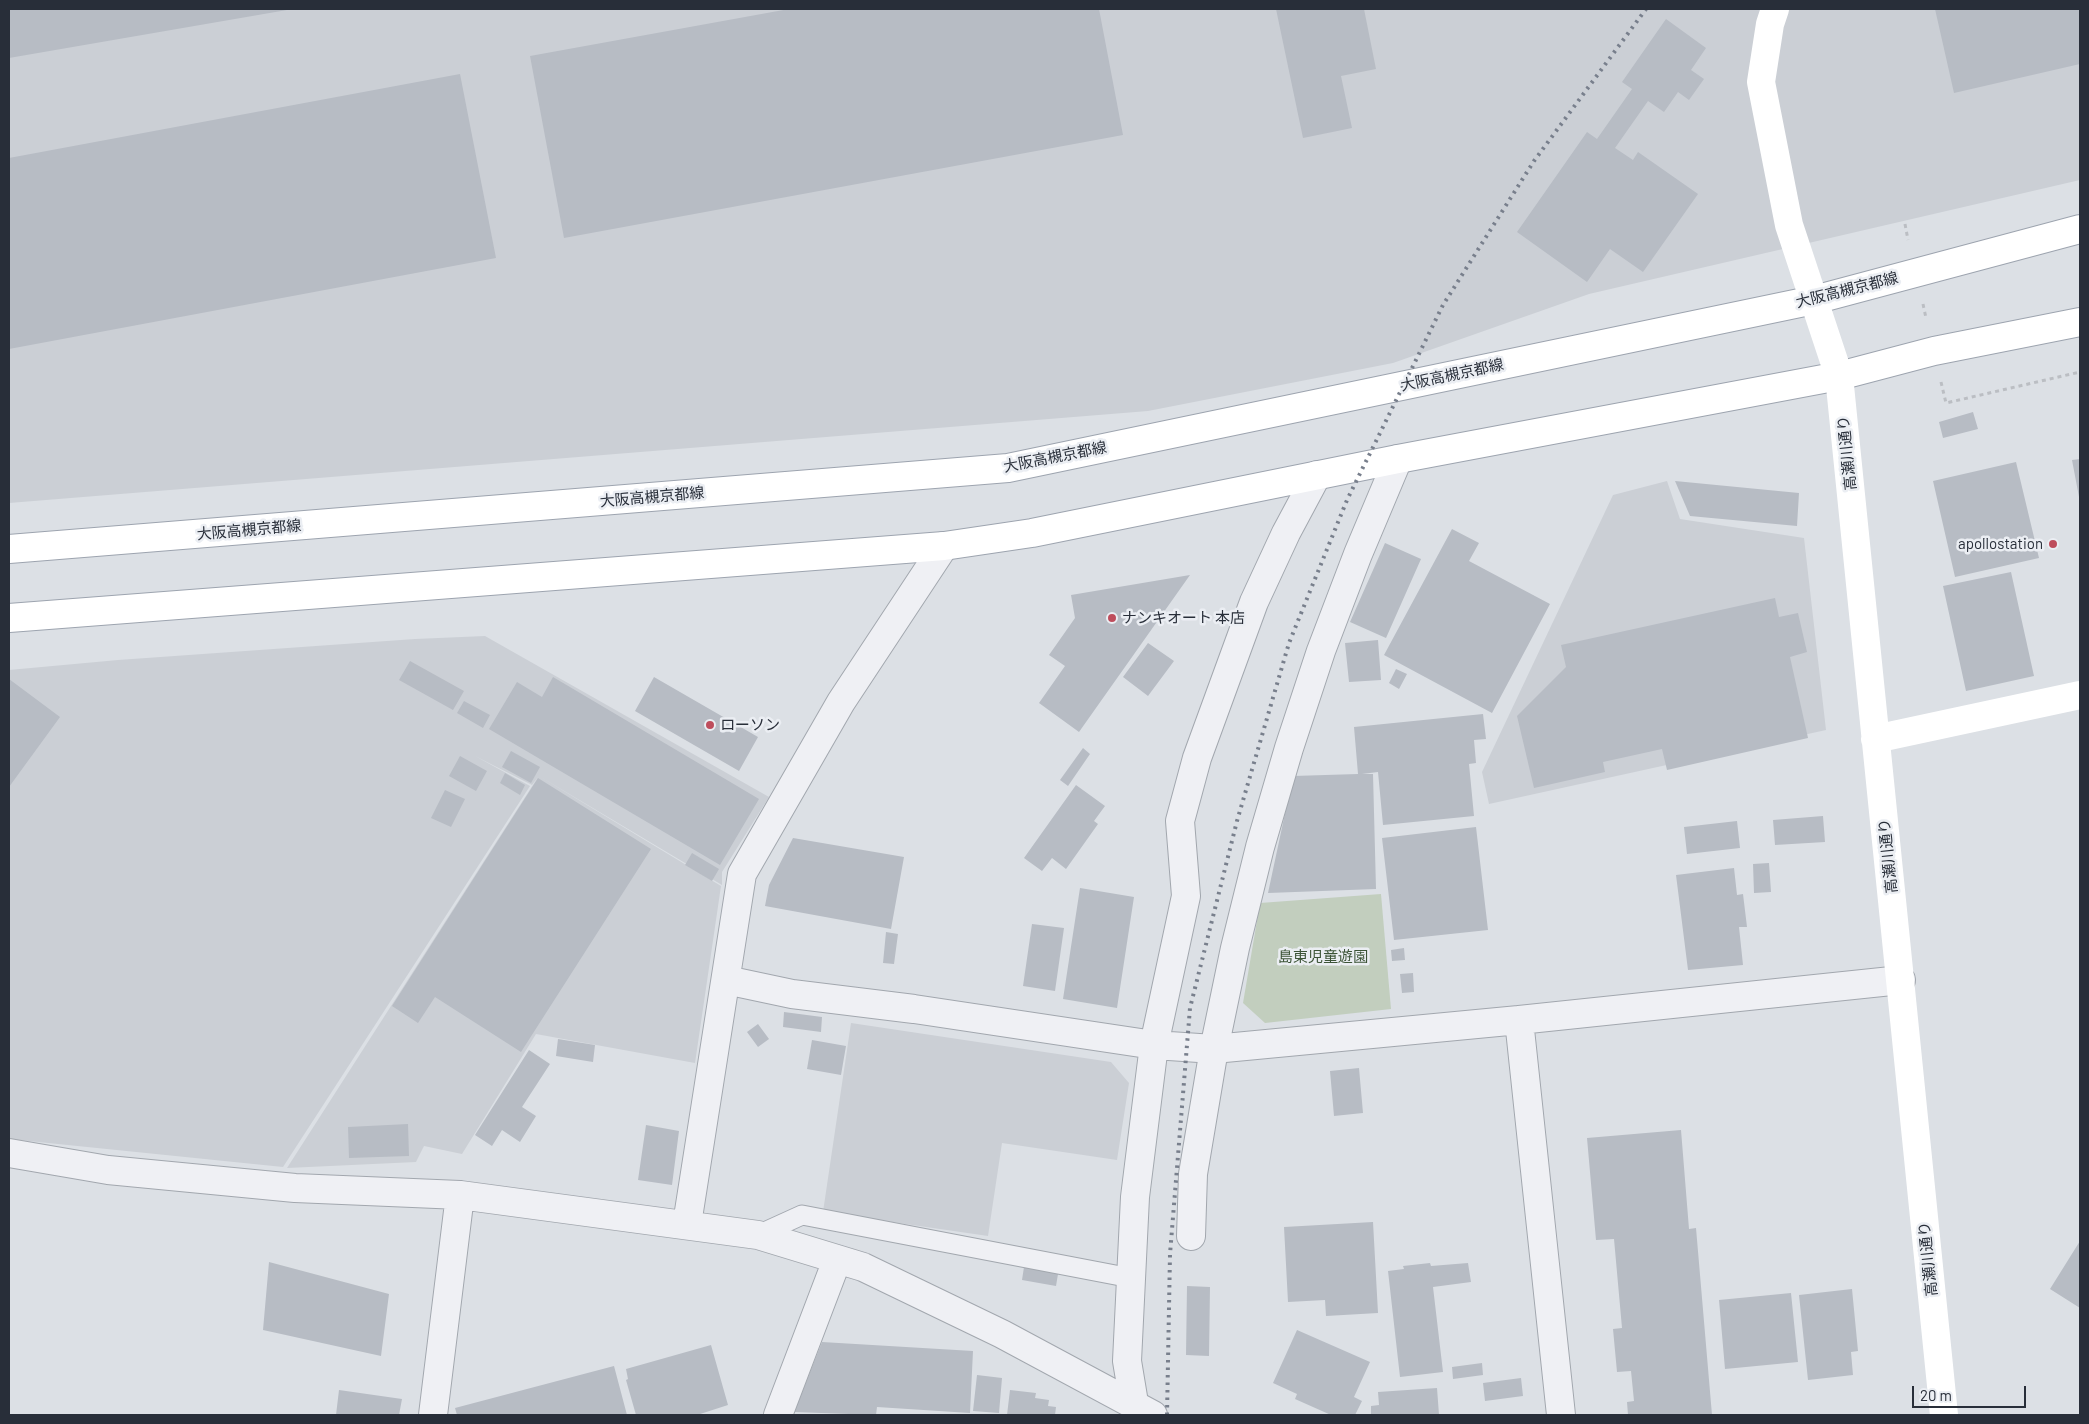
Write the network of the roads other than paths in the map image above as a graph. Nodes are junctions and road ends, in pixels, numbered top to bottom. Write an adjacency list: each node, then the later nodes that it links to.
1 (1775, 9): 3 (main road, 高瀬川通り)
2 (2080, 229): 3 (main road, 大阪高槻京都線)
3 (1814, 300): 5 (main road, 高瀬川通り); 9 (main road, 大阪高槻京都線)
4 (2080, 322): 5 (main road)
5 (1839, 376): 6 (main road); 12 (main road, 高瀬川通り)
6 (1398, 459): 7 (main road); 17 (street)
7 (1317, 475): 8 (main road); 16 (street)
8 (944, 546): 10 (main road); 13 (street)
9 (9, 550)
10 (9, 618)
11 (2080, 695): 12 (main road)
12 (1875, 739): 14 (main road, 高瀬川通り)
13 (726, 980): 16 (street); 20 (street)
14 (1901, 980): 15 (street); 29 (main road, 高瀬川通り)
15 (1519, 1020): 17 (street); 28 (street)
16 (1154, 1045): 17 (street); 24 (street)
17 (1214, 1049): 22 (street)
18 (9, 1154): 19 (street)
19 (460, 1195): 20 (street); 26 (street)
20 (687, 1224): 21 (street)
21 (758, 1236): 23 (street); 24 (lane)
22 (1191, 1236)
23 (837, 1260): 25 (street); 27 (street)
24 (1131, 1278): 25 (street)
25 (1142, 1412)
26 (433, 1415)
27 (778, 1415)
28 (1562, 1415)
29 (1944, 1415)

